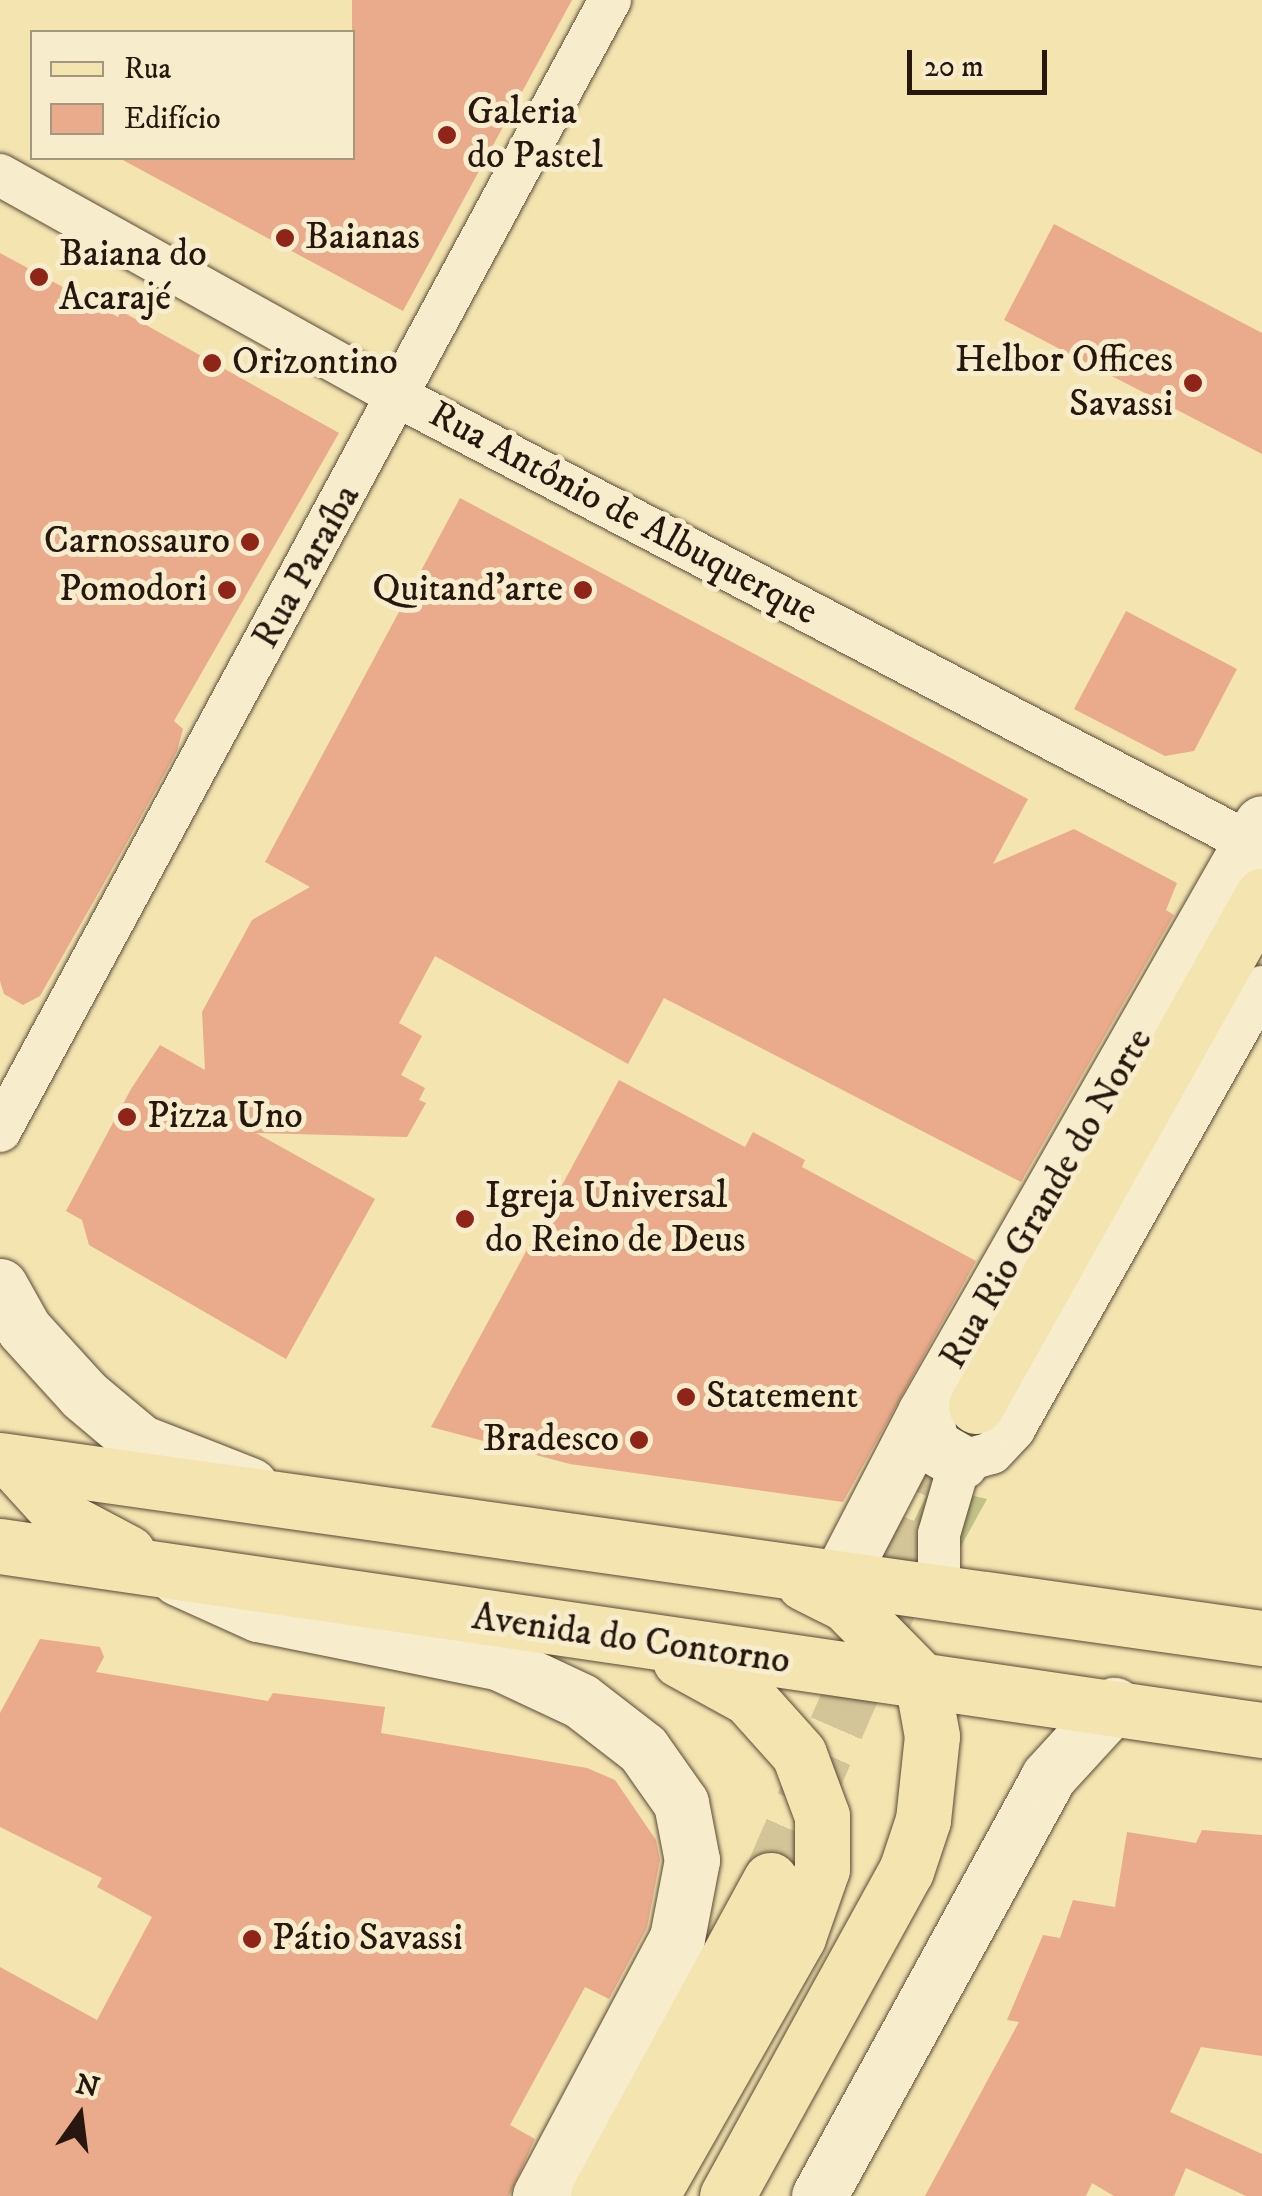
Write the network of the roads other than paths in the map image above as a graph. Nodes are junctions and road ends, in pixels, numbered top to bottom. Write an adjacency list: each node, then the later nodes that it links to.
1 (610, 0): 3 (street, Rua Paraíba)
2 (0, 174): 3 (street, Rua Antônio de Albuquerque)
3 (400, 397): 4 (street, Rua Antônio de Albuquerque); 7 (street, Rua Paraíba)
4 (1256, 833): 9 (street, Rua Rio Grande do Norte)
5 (1262, 896): 9 (main road)
6 (1262, 987): 11 (street)
7 (0, 1131)
8 (0, 1286): 12 (street)
9 (951, 1410): 11 (street); 16 (street, Rua Rio Grande do Norte)
10 (5, 1456): 12 (main road); 14 (main road)
11 (960, 1462): 17 (street)
12 (286, 1499): 15 (main road)
13 (0, 1546): 14 (main road, Avenida do Contorno)
14 (157, 1568): 19 (main road, Avenida do Contorno); 24 (street)
15 (774, 1569): 16 (main road); 20 (main road)
16 (839, 1579): 17 (main road)
17 (939, 1595): 18 (main road)
18 (1262, 1638)
19 (651, 1645): 20 (main road, Avenida do Contorno); 26 (main road)
20 (922, 1682): 21 (main road, Avenida do Contorno); 27 (main road)
21 (1114, 1705): 22 (main road, Avenida do Contorno); 28 (street)
22 (1262, 1730)
23 (770, 1880): 25 (main road)
24 (540, 2196)
25 (598, 2196)
26 (651, 2196)
27 (726, 2196)
28 (818, 2196)

